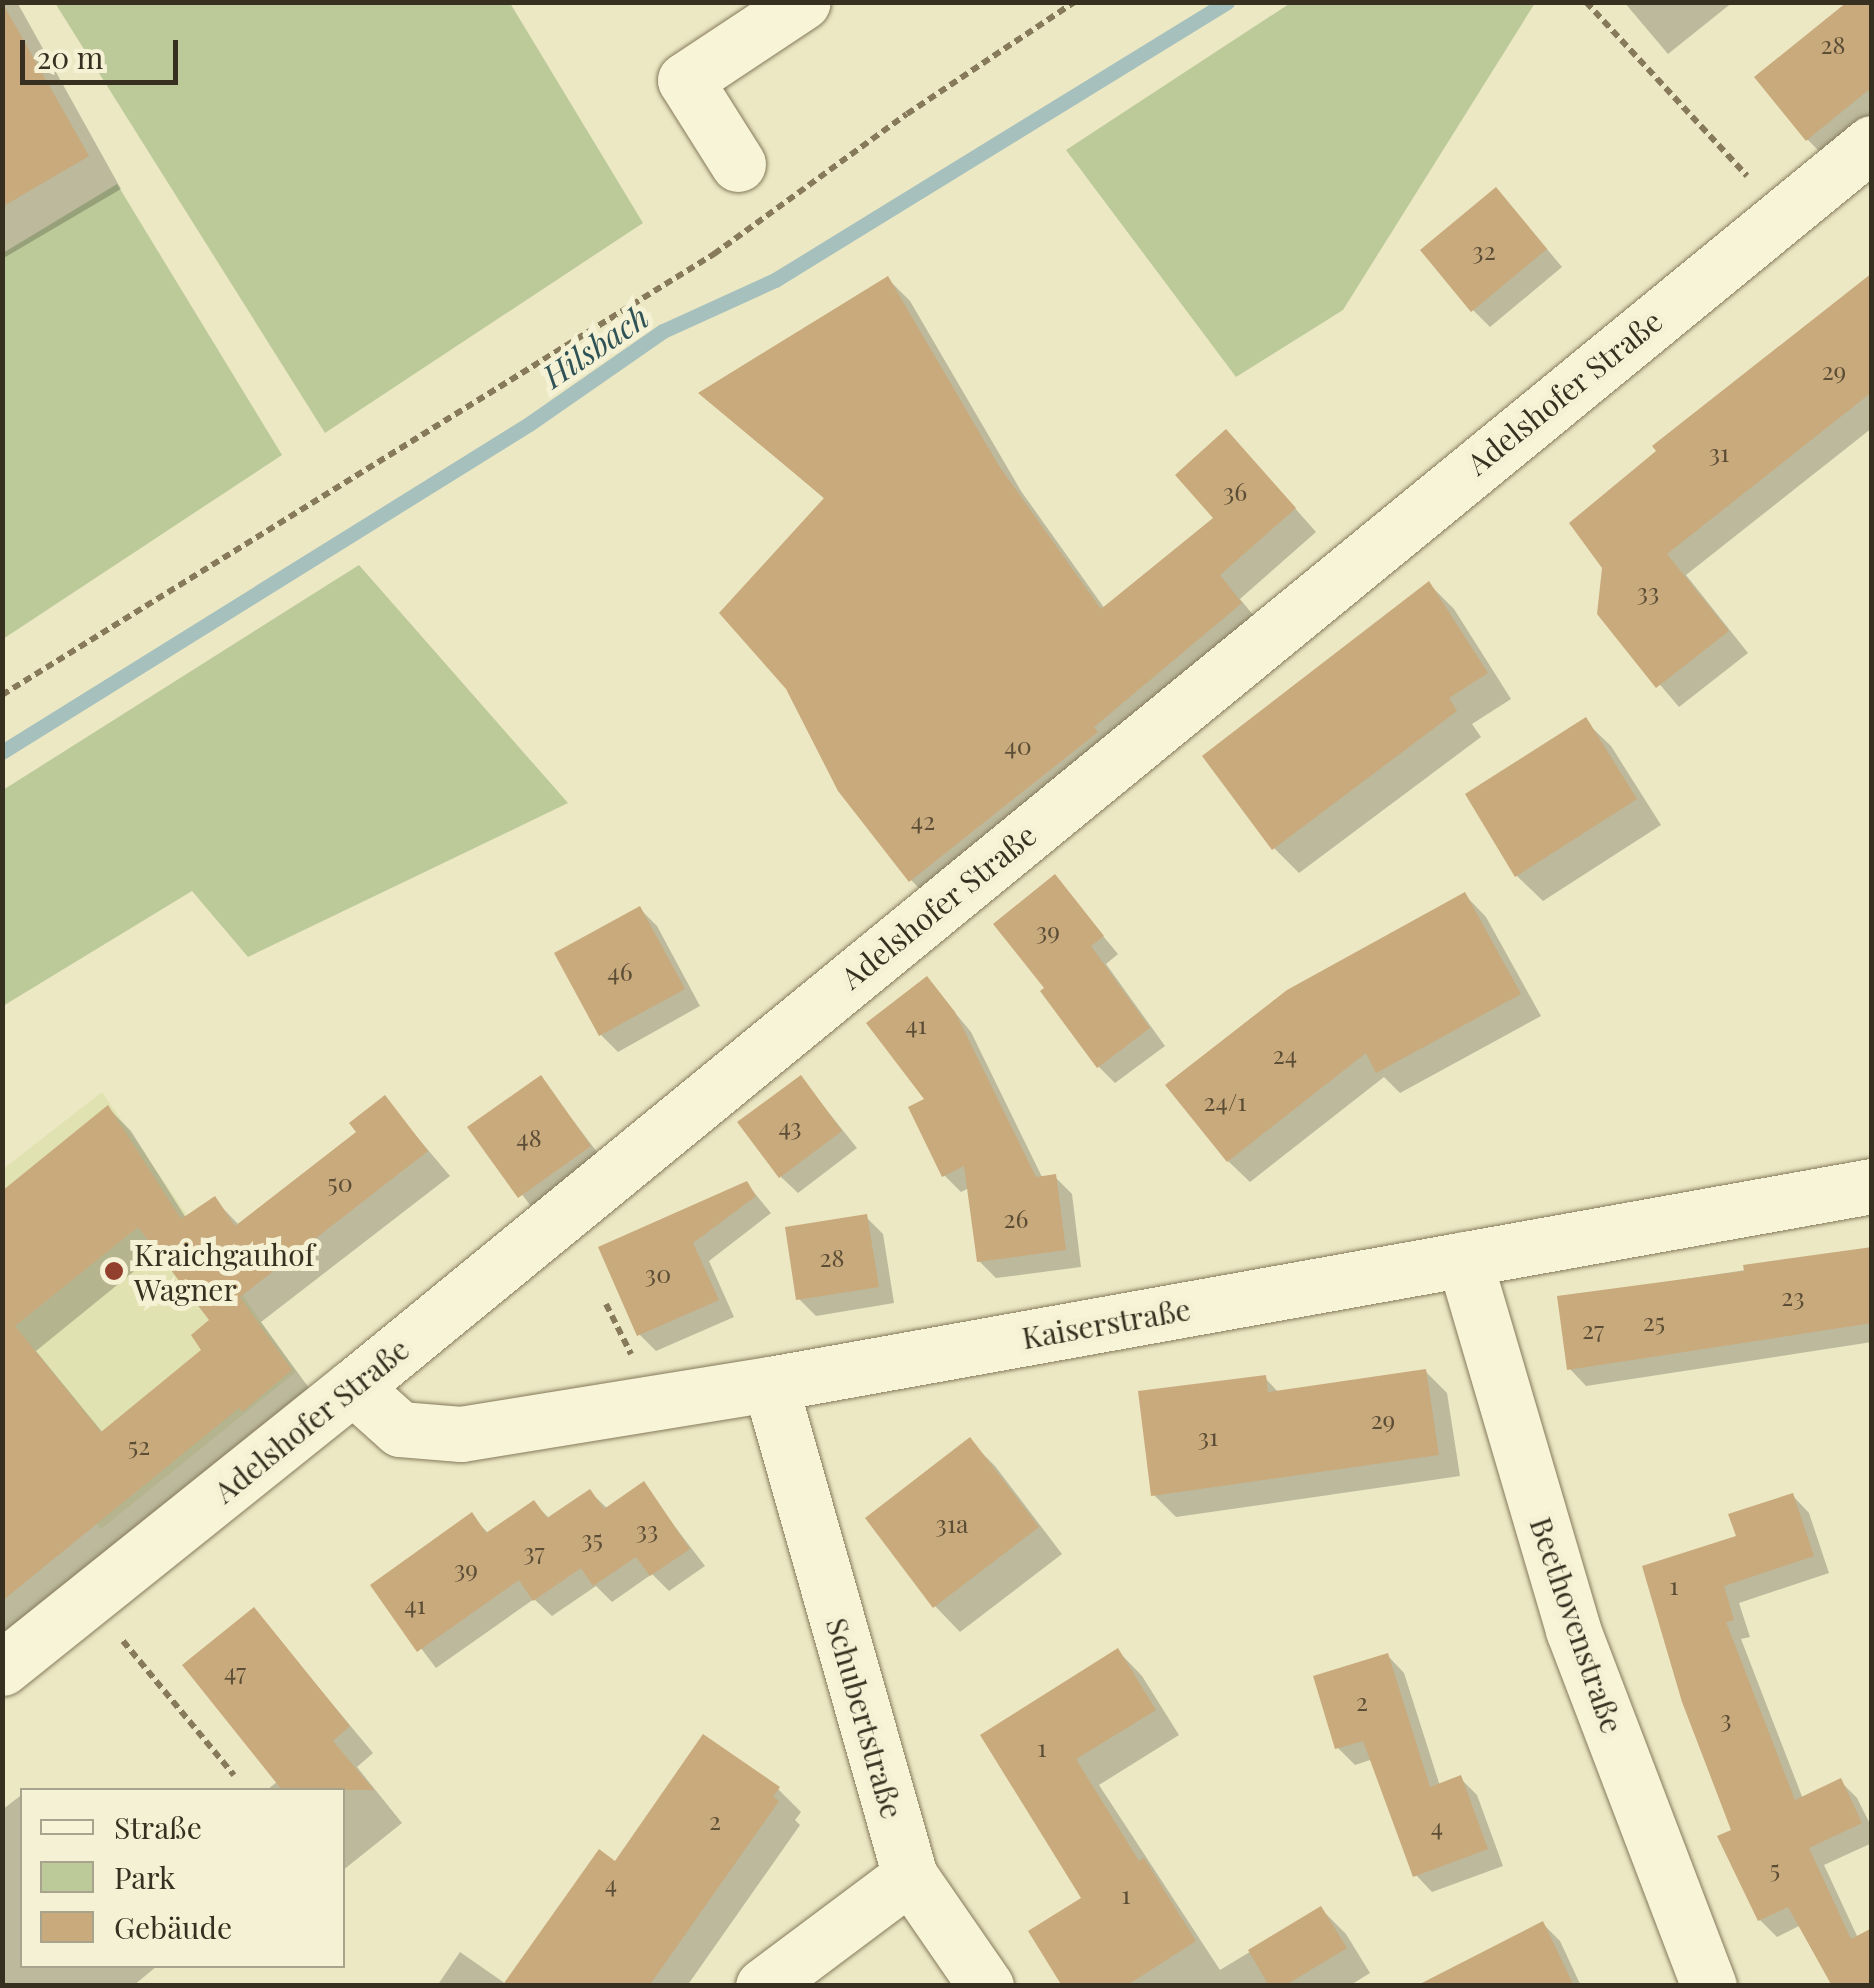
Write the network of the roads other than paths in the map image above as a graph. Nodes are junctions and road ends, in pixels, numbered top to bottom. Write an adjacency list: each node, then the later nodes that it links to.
1 (803, 2): 3 (street)
2 (1872, 142): 7 (street, Adelshofer Straße)
3 (738, 164)
4 (1872, 1186): 5 (street, Kaiserstraße)
5 (1464, 1259): 6 (street, Kaiserstraße); 12 (street, Beethovenstraße)
6 (770, 1384): 7 (street, Kaiserstraße); 9 (street, Schubertstraße)
7 (353, 1387): 8 (street, Adelshofer Straße)
8 (2, 1668)
9 (910, 1876): 10 (street); 11 (street, Schubertstraße)
10 (763, 1986)
11 (986, 1986)
12 (1710, 1986)

